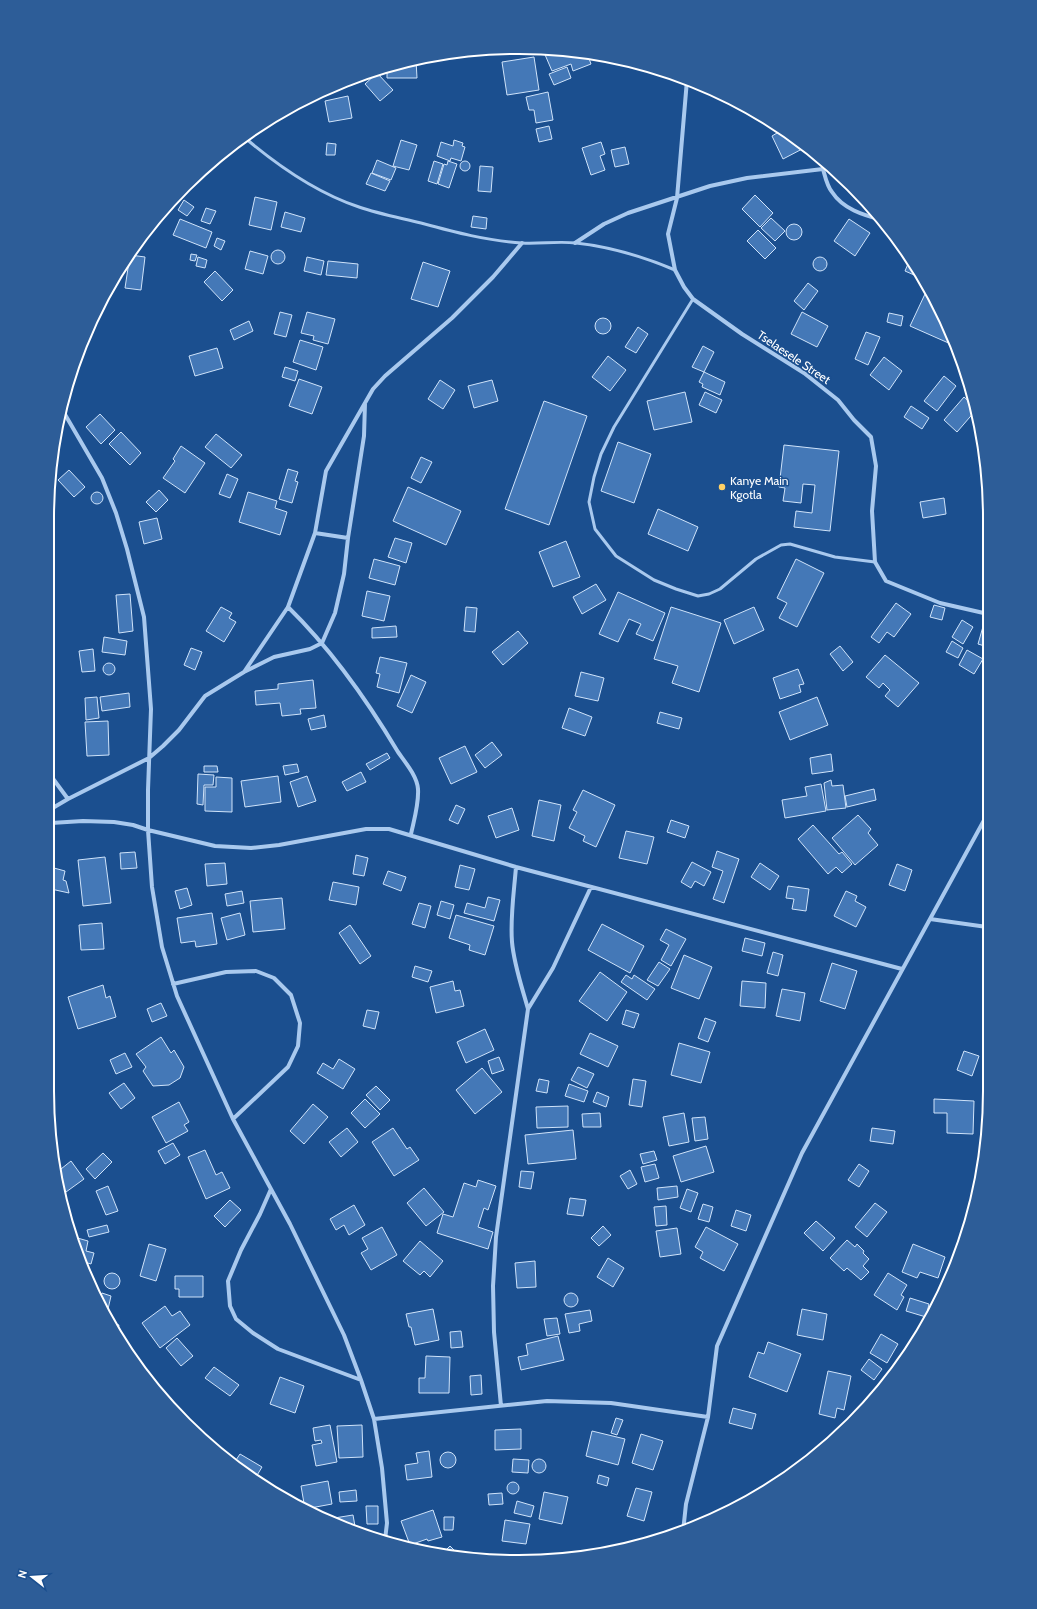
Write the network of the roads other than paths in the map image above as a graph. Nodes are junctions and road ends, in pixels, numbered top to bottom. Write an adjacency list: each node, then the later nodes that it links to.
1 (687, 86): 4 (street, Tselaesele Street)
2 (249, 141): 6 (lane)
3 (823, 169): 4 (street); 5 (street)
4 (677, 198): 7 (street); 8 (street, Tselaesele Street)
5 (872, 217)
6 (522, 243): 7 (lane); 10 (street)
7 (575, 243): 8 (lane)
8 (675, 270): 9 (street, Tselaesele Street)
9 (693, 299): 14 (street, Tselaesele Street); 14 (lane)
10 (365, 400): 12 (street); 13 (street)
11 (66, 416): 19 (street)
12 (315, 533): 13 (street); 15 (street)
13 (348, 538): 17 (street)
14 (875, 562): 16 (street, Tselaesele Street)
15 (288, 607): 17 (street); 18 (street)
16 (983, 613)
17 (322, 643): 18 (street); 26 (street)
18 (244, 672): 19 (street)
19 (150, 758): 21 (street); 25 (street)
20 (54, 780): 21 (street)
21 (68, 799): 22 (street)
22 (54, 807)
23 (983, 822): 29 (street)
24 (54, 823): 25 (street)
25 (148, 830): 26 (street); 32 (street)
26 (410, 834): 27 (street)
27 (516, 868): 28 (street); 33 (street)
28 (591, 887): 31 (street); 33 (street)
29 (930, 919): 30 (street); 31 (street)
30 (983, 926)
31 (902, 969): 38 (street)
32 (173, 984): 34 (street); 34 (street)
33 (528, 1009): 37 (street)
34 (233, 1119): 35 (street)
35 (271, 1189): 36 (street); 36 (street)
36 (361, 1380): 39 (street)
37 (501, 1406): 38 (street); 39 (street)
38 (708, 1417): 40 (street)
39 (374, 1419): 41 (street)
40 (684, 1524)
41 (386, 1535)

